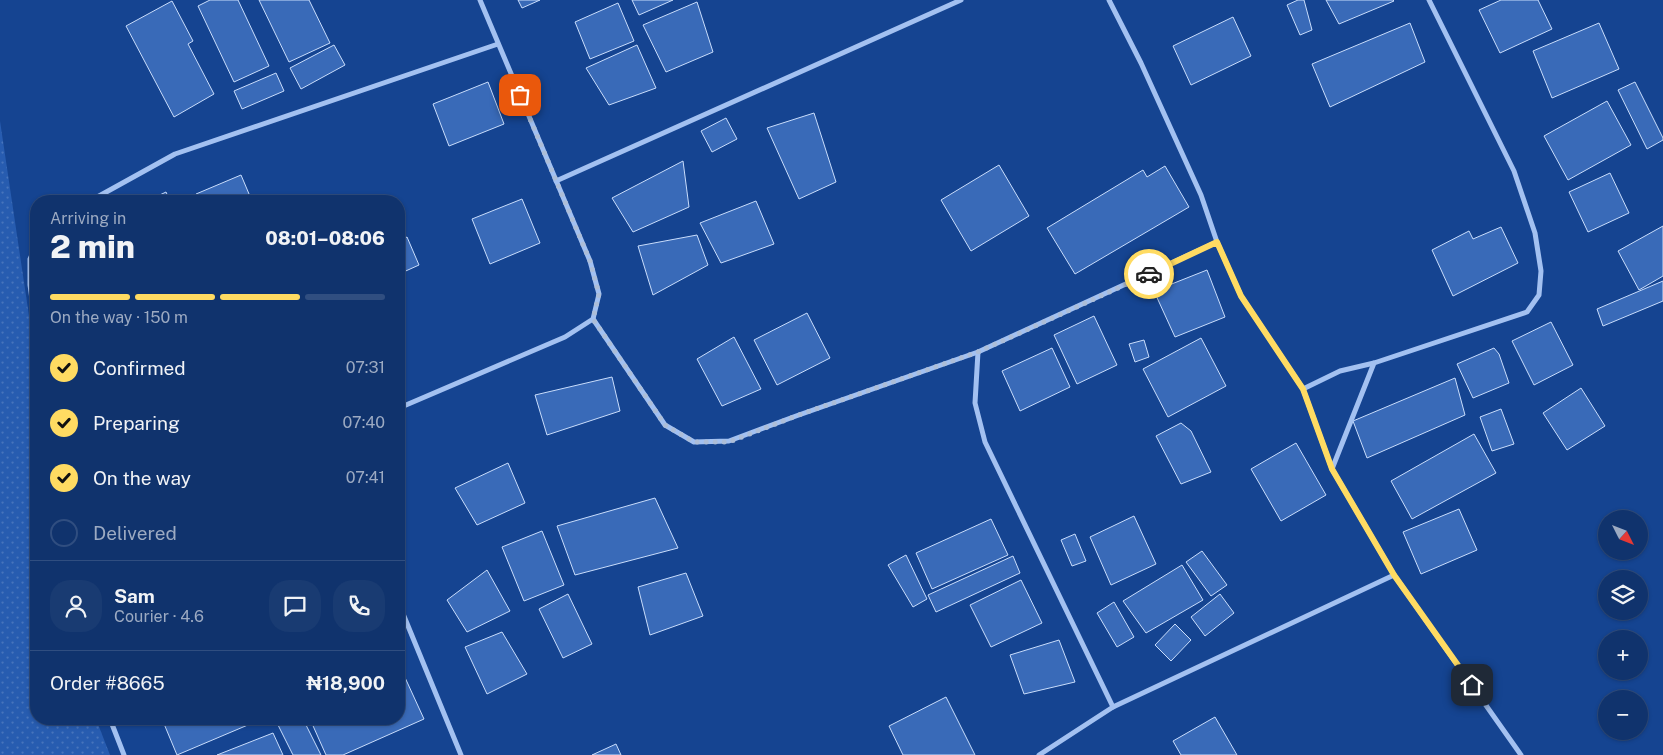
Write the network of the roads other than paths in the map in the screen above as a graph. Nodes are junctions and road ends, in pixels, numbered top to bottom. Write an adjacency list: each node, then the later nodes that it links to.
1 (480, 0): 5 (street)
2 (961, 0): 6 (street)
3 (1109, 0): 8 (street)
4 (1429, 0): 13 (street)
5 (498, 44): 6 (street); 7 (street)
6 (556, 180): 11 (street)
7 (101, 195)
8 (1217, 242): 12 (street); 14 (street)
9 (30, 260): 10 (street)
10 (30, 285)
11 (593, 319): 12 (street); 15 (street)
12 (978, 352): 19 (street)
13 (1374, 363): 14 (street); 16 (street)
14 (1303, 389): 16 (street)
15 (405, 405)
16 (1332, 469): 17 (street)
17 (1394, 575): 19 (street); 24 (street)
18 (405, 619): 22 (street)
19 (1113, 707): 23 (street)
20 (112, 725): 21 (street)
21 (124, 755)
22 (461, 755)
23 (1039, 755)
24 (1521, 755)

